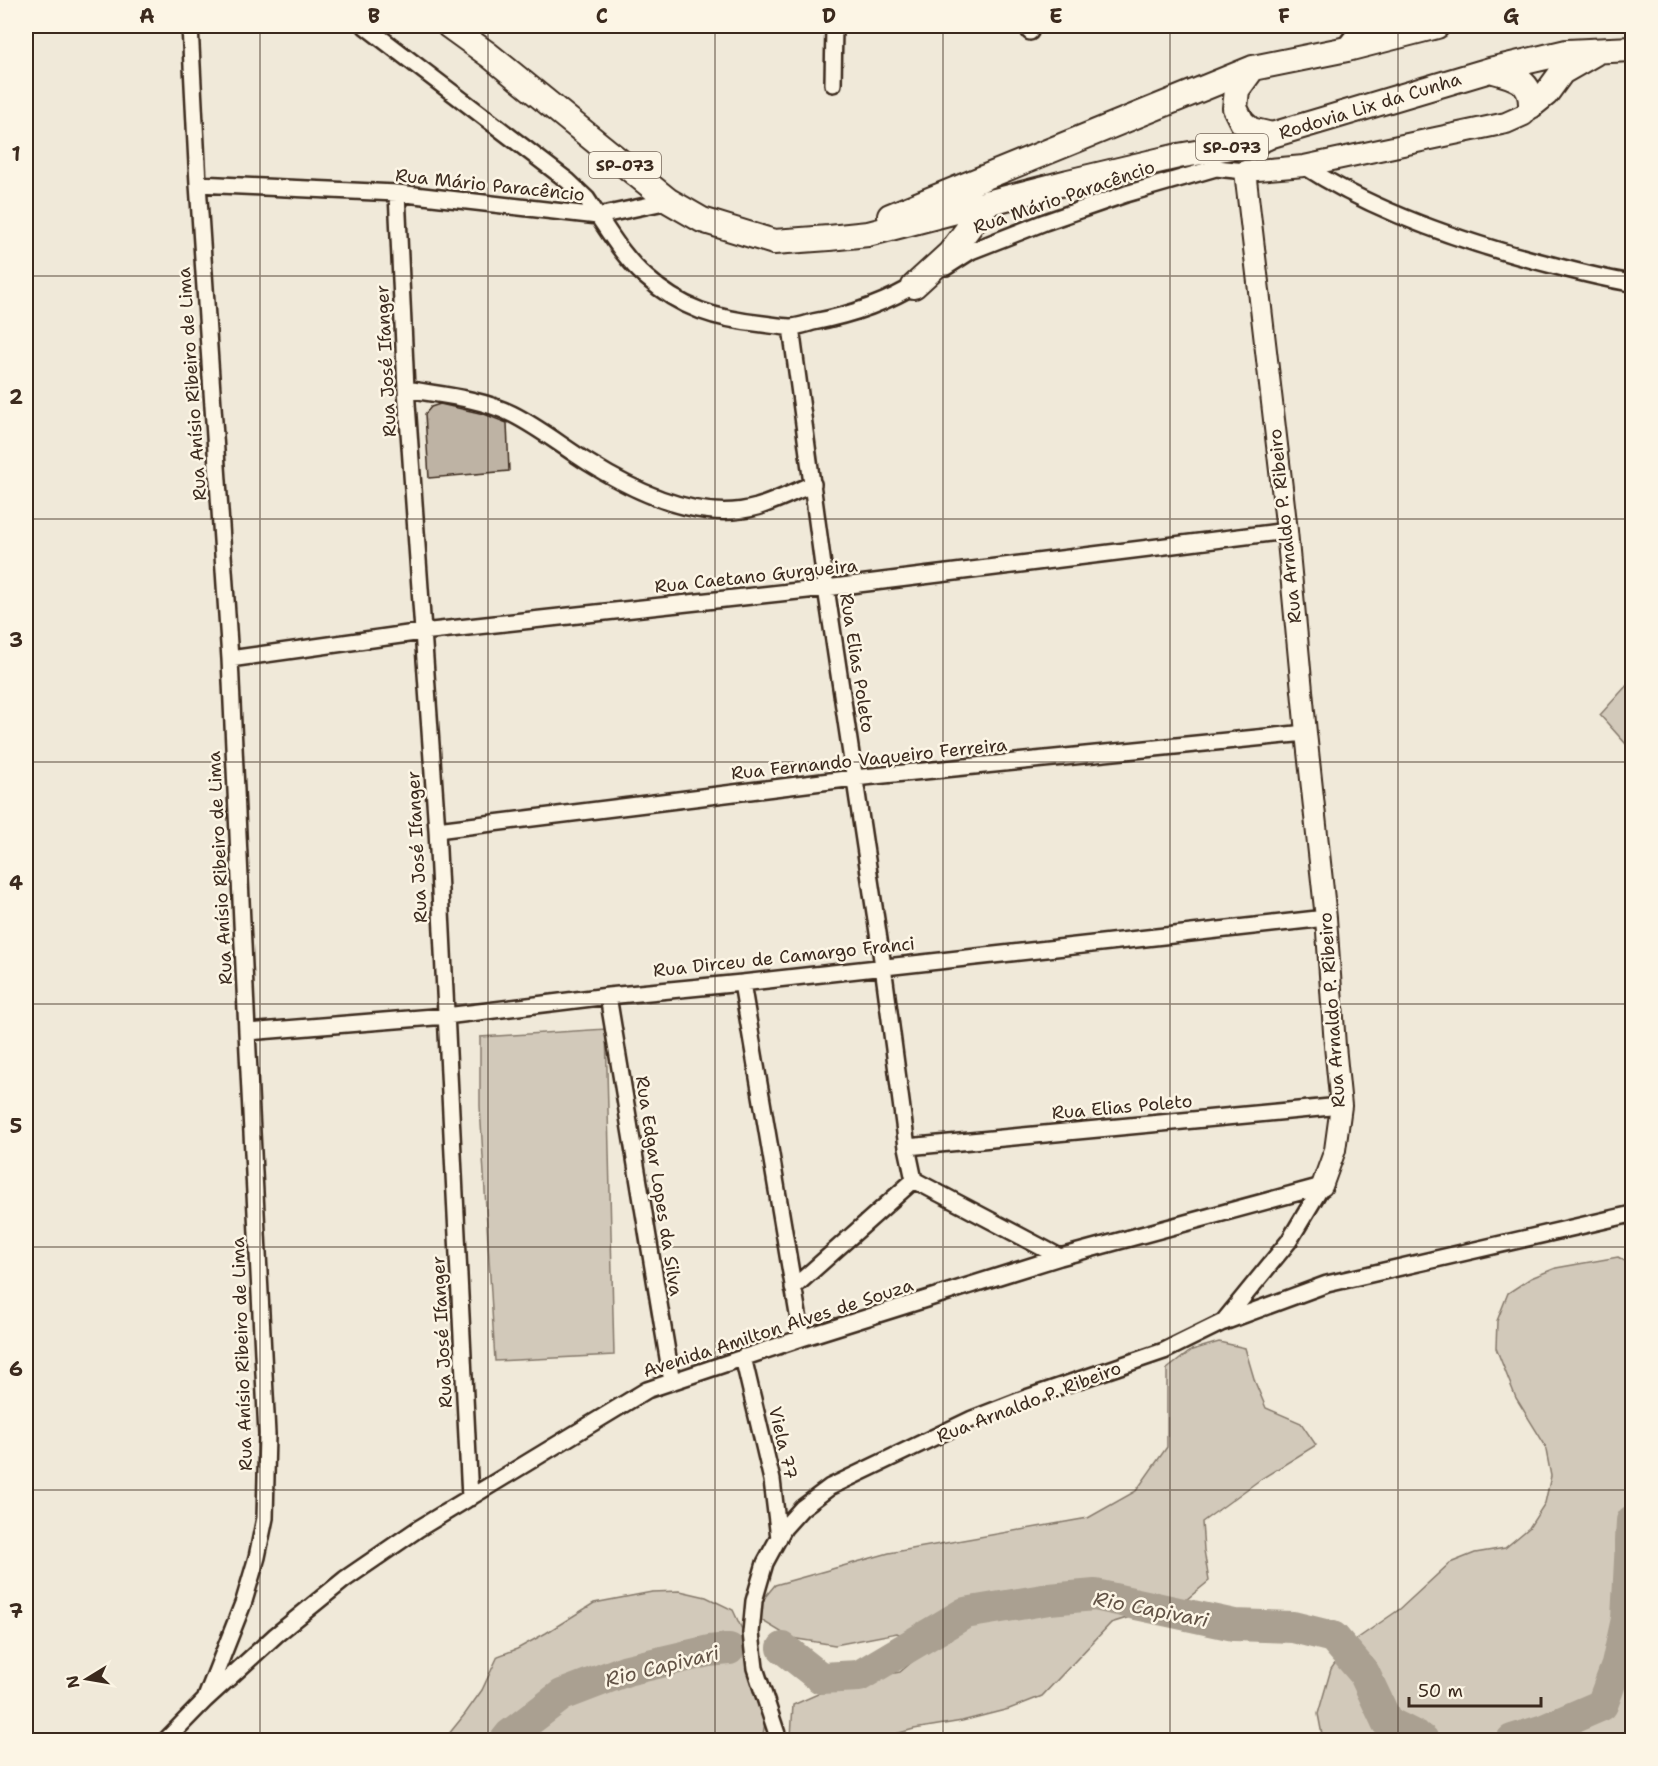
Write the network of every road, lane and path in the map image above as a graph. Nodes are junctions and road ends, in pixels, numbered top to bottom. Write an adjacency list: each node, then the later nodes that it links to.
1 (190, 26): 17 (street, Rua Anísio Ribeiro de Lima)
2 (365, 26): 21 (street)
3 (449, 26): 19 (main road, Rodovia Lix da Cunha / SP-073)
4 (834, 26): 12 (street)
5 (1365, 26): 7 (main road)
6 (1437, 26): 7 (main road, Rodovia Lix da Cunha / SP-073)
7 (1347, 49): 10 (main road, Rodovia Lix da Cunha / SP-073)
8 (1632, 49): 9 (main road, Rodovia Lix da Cunha / SP-073)
9 (1598, 51): 11 (main road, Rodovia Lix da Cunha / SP-073); 13 (main road)
10 (1252, 68): 14 (main road); 22 (main road, Rodovia Lix da Cunha / SP-073)
11 (1490, 70): 13 (main road); 14 (main road, Rodovia Lix da Cunha / SP-073)
12 (833, 84)
13 (1531, 106): 15 (street)
14 (1272, 135): 20 (main road, Rodovia Lix da Cunha / SP-073)
15 (1305, 166): 16 (street); 23 (street)
16 (1245, 171): 24 (street, Rua Mário Paracêncio); 28 (street, Rua Arnaldo P. Ribeiro)
17 (198, 184): 18 (street, Rua Mário Paracêncio); 31 (street, Rua Anísio Ribeiro de Lima)
18 (397, 194): 21 (street, Rua Mário Paracêncio); 26 (street, Rua José Ifanger)
19 (669, 201): 21 (street); 22 (main road, Rodovia Lix da Cunha / SP-073)
20 (988, 202): 22 (main road, Rodovia Lix da Cunha / SP-073); 24 (main road)
21 (598, 216): 25 (street, Rua Mário Paracêncio)
22 (829, 238)
23 (1632, 283)
24 (914, 286): 25 (street, Rua Mário Paracêncio)
25 (791, 327): 27 (street, Rua Elias Poleto)
26 (406, 389): 27 (street); 30 (street, Rua José Ifanger)
27 (813, 484): 29 (street, Rua Elias Poleto)
28 (1287, 531): 29 (street, Rua Caetano Gurgueira); 32 (street, Rua Arnaldo P. Ribeiro)
29 (826, 588): 30 (street, Rua Caetano Gurgueira); 33 (street, Rua Elias Poleto)
30 (422, 633): 31 (street, Rua Caetano Gurgueira); 34 (street, Rua José Ifanger)
31 (230, 659): 40 (street, Rua Anísio Ribeiro de Lima)
32 (1306, 734): 33 (street, Rua Fernando Vaqueiro Ferreira); 35 (street, Rua Arnaldo P. Ribeiro)
33 (855, 778): 34 (street, Rua Fernando Vaqueiro Ferreira); 36 (street, Rua Elias Poleto)
34 (437, 830): 39 (street, Rua José Ifanger)
35 (1326, 918): 36 (street, Rua Dirceu de Camargo Franci); 41 (street, Rua Arnaldo P. Ribeiro)
36 (883, 966): 37 (street, Rua Dirceu de Camargo Franci); 42 (street, Rua Elias Poleto)
37 (742, 983): 38 (street, Rua Dirceu de Camargo Franci); 47 (street)
38 (608, 996): 39 (street, Rua Dirceu de Camargo Franci); 51 (street, Rua Edgar Lopes da Silva)
39 (446, 1016): 40 (street, Rua Dirceu de Camargo Franci); 52 (street, Rua José Ifanger)
40 (247, 1032): 54 (street, Rua Anísio Ribeiro de Lima)
41 (1341, 1106): 42 (street, Rua Elias Poleto); 44 (street, Rua Arnaldo P. Ribeiro)
42 (907, 1148): 43 (street, Rua Elias Poleto)
43 (914, 1180): 46 (street); 47 (street)
44 (1322, 1186): 46 (street, Avenida Amilton Alves de Souza); 48 (street, Rua Arnaldo P. Ribeiro)
45 (1632, 1214): 48 (street)
46 (1060, 1257): 49 (street, Avenida Amilton Alves de Souza)
47 (793, 1288): 49 (street)
48 (1223, 1322): 53 (street, Rua Arnaldo P. Ribeiro)
49 (802, 1338): 50 (street, Avenida Amilton Alves de Souza)
50 (743, 1358): 51 (street, Avenida Amilton Alves de Souza); 53 (street, Viela 77)
51 (672, 1382): 52 (street, Avenida Amilton Alves de Souza)
52 (470, 1498): 54 (street, Avenida Amilton Alves de Souza)
53 (778, 1538): 56 (street, Rua Arnaldo P. Ribeiro)
54 (205, 1700): 55 (street, Avenida Amilton Alves de Souza)
55 (166, 1740)
56 (779, 1740)

